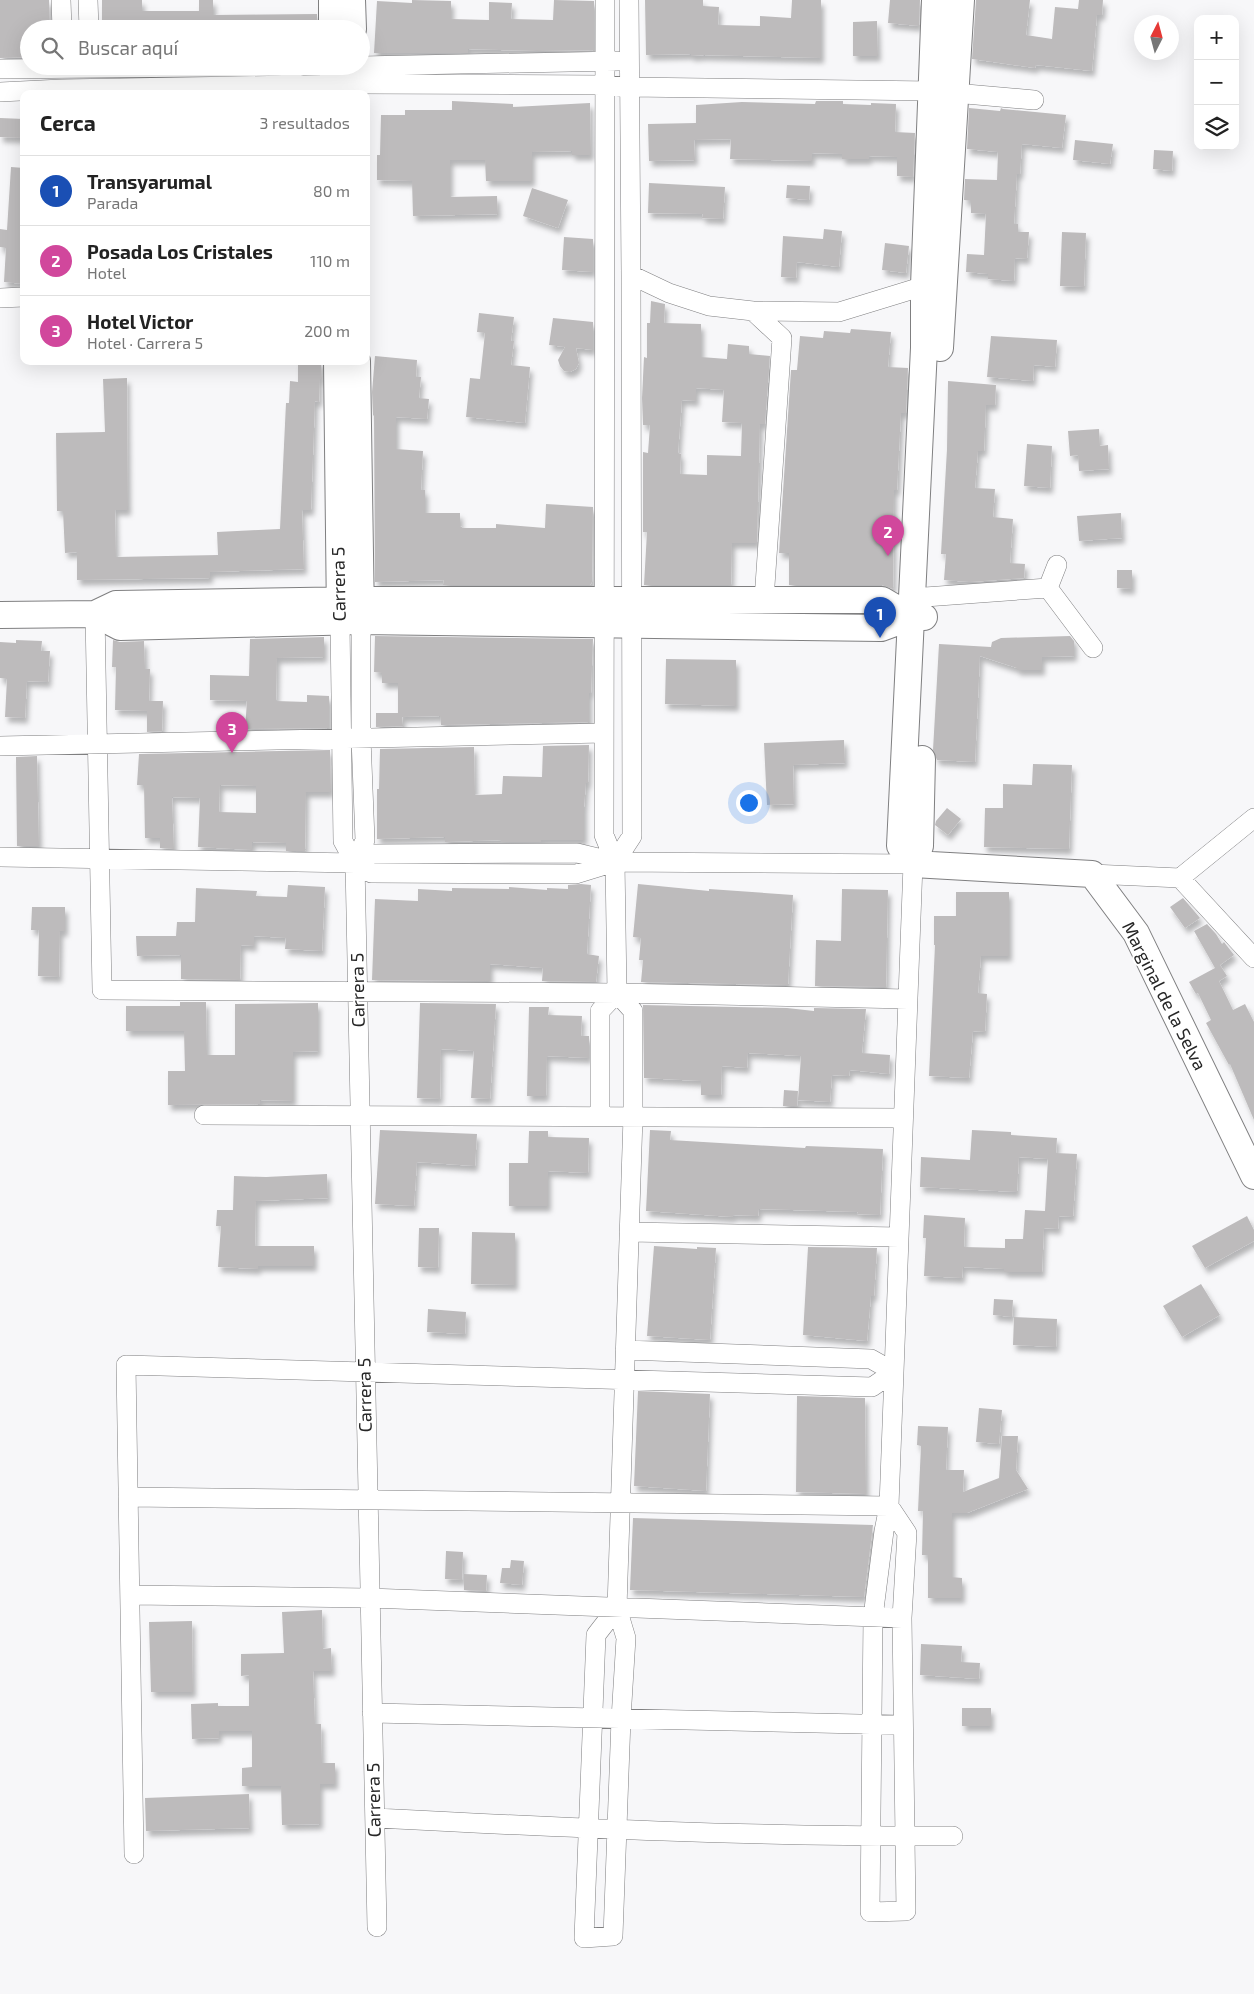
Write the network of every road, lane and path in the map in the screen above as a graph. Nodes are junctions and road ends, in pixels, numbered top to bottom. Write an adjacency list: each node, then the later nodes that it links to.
1 (61, 0): 9 (street)
2 (88, 0): 10 (street)
3 (332, 0): 11 (street)
4 (352, 0): 12 (street)
5 (605, 0): 13 (street)
6 (629, 0): 14 (street)
7 (936, 0): 27 (street)
8 (961, 0): 27 (street)
9 (62, 20)
10 (89, 20)
11 (332, 20)
12 (353, 20)
13 (605, 61): 14 (street); 19 (street); 20 (street)
14 (629, 61): 21 (street)
15 (20, 68): 16 (street)
16 (0, 69)
17 (62, 75): 22 (street)
18 (90, 75): 23 (street)
19 (346, 79): 20 (street); 24 (street)
20 (604, 85): 21 (street); 42 (street)
21 (629, 87): 27 (street); 29 (street)
22 (61, 90)
23 (90, 90)
24 (129, 90)
25 (0, 92): 26 (street)
26 (20, 92)
27 (944, 92): 28 (street); 30 (street); 40 (street)
28 (1034, 100)
29 (631, 275): 33 (street); 38 (street)
30 (924, 286): 33 (street); 40 (street)
31 (20, 297): 32 (street)
32 (0, 298)
33 (753, 311): 39 (street)
34 (336, 365): 41 (street, Carrera 5)
35 (357, 365): 41 (street, Carrera 5)
36 (1058, 565): 37 (street)
37 (1048, 588): 40 (street); 46 (street)
38 (631, 600): 39 (street); 42 (street); 45 (street)
39 (764, 600): 40 (street)
40 (921, 610): 45 (street); 57 (street)
41 (350, 611): 42 (street); 43 (street); 48 (street, Carrera 5); 49 (street, Carrera 5)
42 (604, 612): 45 (street); 47 (street)
43 (96, 614): 44 (street); 50 (street)
44 (0, 615)
45 (631, 626): 55 (street)
46 (1093, 648)
47 (604, 733): 49 (street); 55 (street)
48 (341, 738): 49 (street); 50 (street); 56 (street, Carrera 5)
49 (361, 738): 56 (street, Carrera 5)
50 (96, 744): 51 (street); 54 (street)
51 (0, 746)
52 (1254, 818): 59 (street)
53 (0, 857): 54 (street)
54 (99, 860): 56 (street); 61 (street)
55 (615, 862): 56 (street); 57 (street); 62 (street)
56 (355, 863): 61 (street, Carrera 5)
57 (913, 864): 58 (street); 63 (street)
58 (1092, 874): 59 (street); 69 (street, Marginal de la Selva)
59 (1180, 878): 60 (street)
60 (1254, 957)
61 (358, 993): 62 (street); 65 (street, Carrera 5)
62 (617, 993): 63 (street); 66 (street); 67 (street)
63 (908, 999): 68 (street)
64 (204, 1115): 65 (street)
65 (360, 1117): 66 (street); 74 (street, Carrera 5)
66 (600, 1117): 67 (street)
67 (633, 1117): 68 (street); 70 (street)
68 (903, 1118): 71 (street)
69 (1254, 1176)
70 (629, 1232): 71 (street); 72 (street)
71 (899, 1237): 73 (street)
72 (625, 1350): 73 (street); 75 (street)
73 (894, 1372): 75 (street); 79 (street)
74 (365, 1373): 75 (street); 76 (street); 77 (street, Carrera 5)
75 (624, 1379): 78 (street)
76 (128, 1497): 77 (street); 80 (street)
77 (367, 1499): 78 (street); 81 (street, Carrera 5)
78 (621, 1502): 79 (street); 82 (street)
79 (890, 1506): 83 (street); 84 (street)
80 (130, 1595): 81 (street); 96 (street)
81 (369, 1598): 82 (street); 85 (street, Carrera 5)
82 (617, 1608): 83 (street); 86 (street); 87 (street)
83 (873, 1617): 84 (street); 88 (street)
84 (902, 1618): 89 (street)
85 (372, 1713): 86 (street); 90 (street, Carrera 5)
86 (592, 1718): 87 (street); 91 (street)
87 (621, 1719): 88 (street); 92 (street)
88 (872, 1725): 89 (street); 93 (street)
89 (903, 1725): 94 (street)
90 (375, 1818): 91 (street); 97 (street, Carrera 5)
91 (588, 1829): 92 (street); 92 (street)
92 (617, 1830): 93 (street)
93 (871, 1836): 94 (street); 94 (street)
94 (905, 1836): 95 (street)
95 (953, 1836)
96 (134, 1854)
97 (377, 1927)

